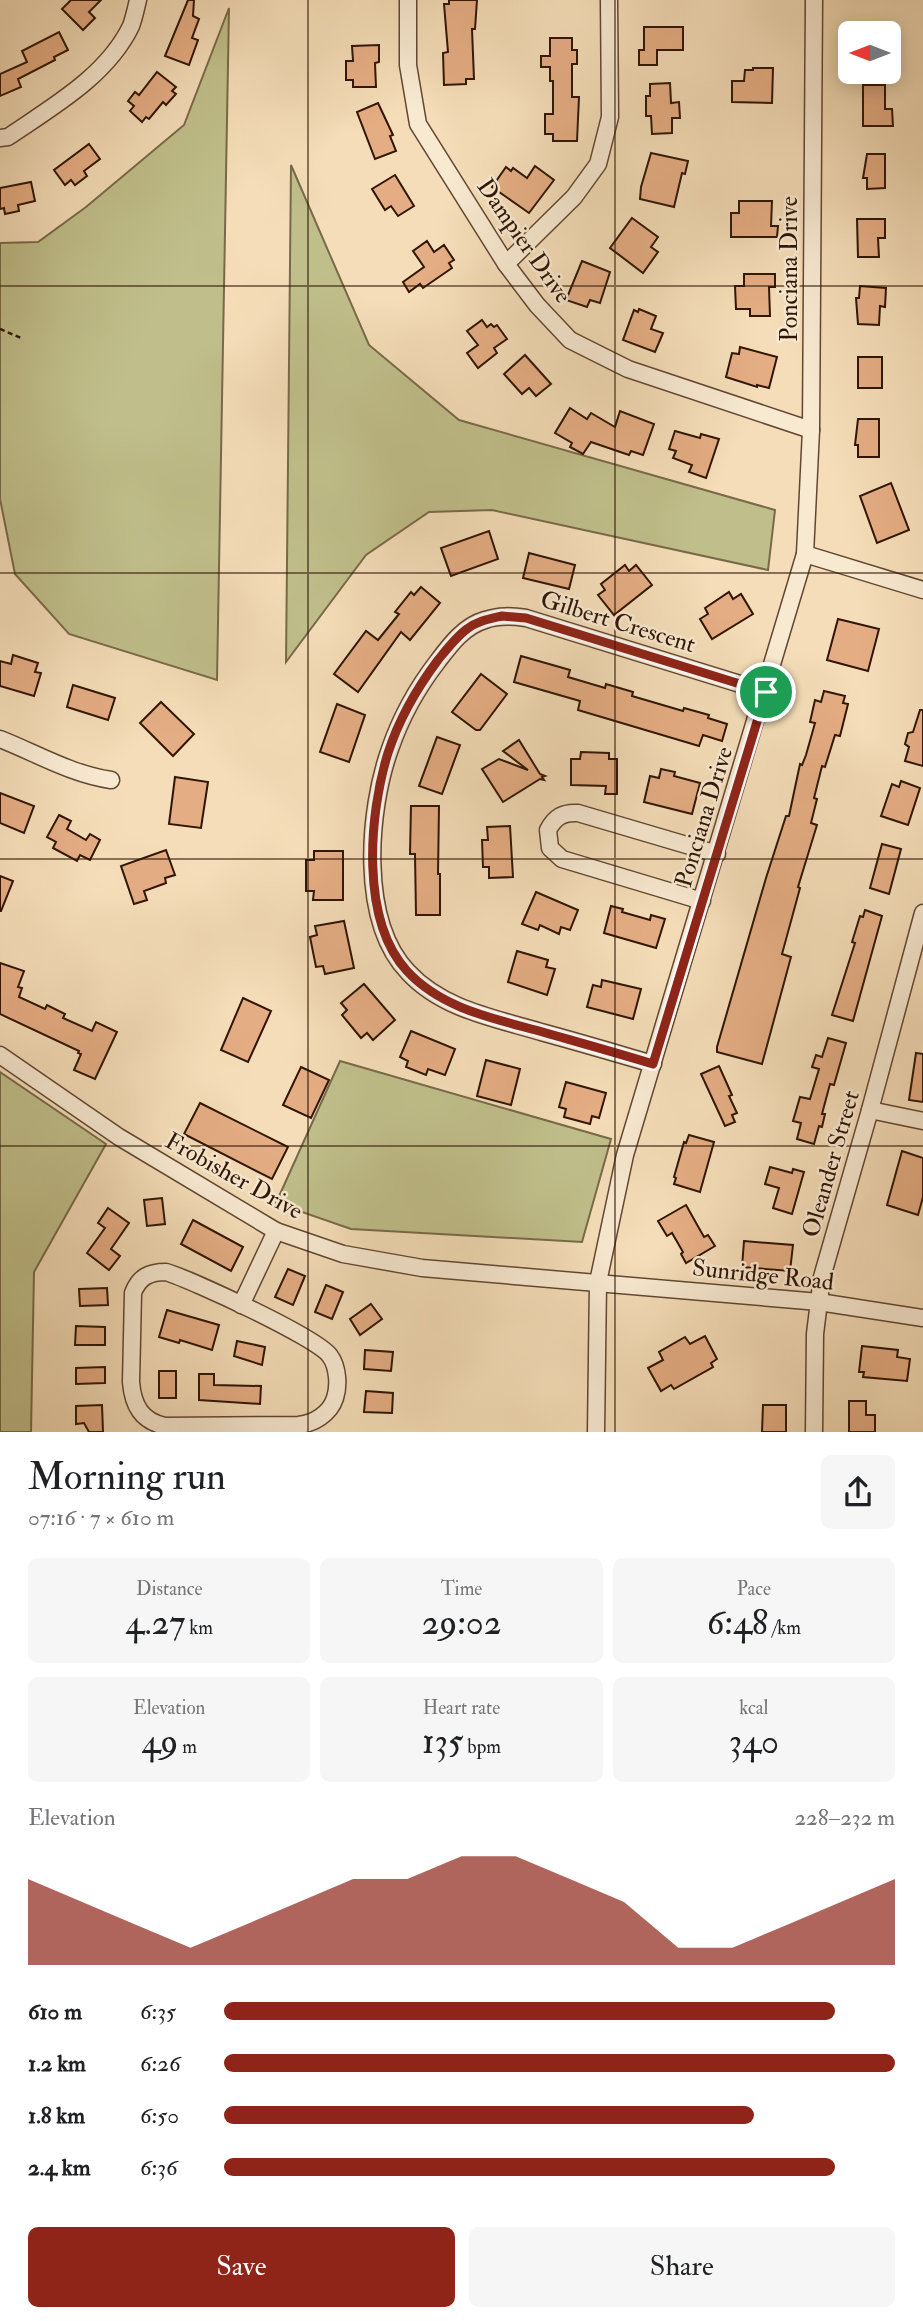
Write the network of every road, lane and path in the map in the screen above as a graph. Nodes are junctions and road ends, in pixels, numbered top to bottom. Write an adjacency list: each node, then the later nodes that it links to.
1 (138, 0): 5 (street)
2 (408, 0): 6 (street, Dampier Drive)
3 (609, 0): 6 (street)
4 (814, 0): 9 (street, Ponciana Drive)
5 (0, 138)
6 (506, 264): 9 (street, Dampier Drive)
7 (0, 329): 8 (path)
8 (21, 338)
9 (811, 430): 10 (street, Ponciana Drive)
10 (806, 554): 11 (street); 12 (street, Ponciana Drive)
11 (923, 590)
12 (766, 692): 15 (street, Ponciana Drive); 19 (street, Gilbert Crescent)
13 (0, 739): 14 (street)
14 (111, 779)
15 (717, 854): 16 (street, Ponciana Drive); 16 (street)
16 (702, 901): 19 (street, Ponciana Drive)
17 (921, 924): 20 (street, Oleander Street)
18 (0, 1055): 22 (street, Frobisher Drive)
19 (653, 1064): 23 (street, Ponciana Drive)
20 (870, 1110): 21 (street); 24 (street, Oleander Street)
21 (923, 1121)
22 (276, 1231): 23 (street, Frobisher Drive); 25 (street)
23 (598, 1282): 24 (street, Sunridge Road); 27 (street, Ponciana Drive)
24 (818, 1302): 26 (street, Sunridge Road); 28 (street, Oleander Street)
25 (241, 1305): 25 (street)
26 (923, 1318)
27 (596, 1432)
28 (814, 1432)

